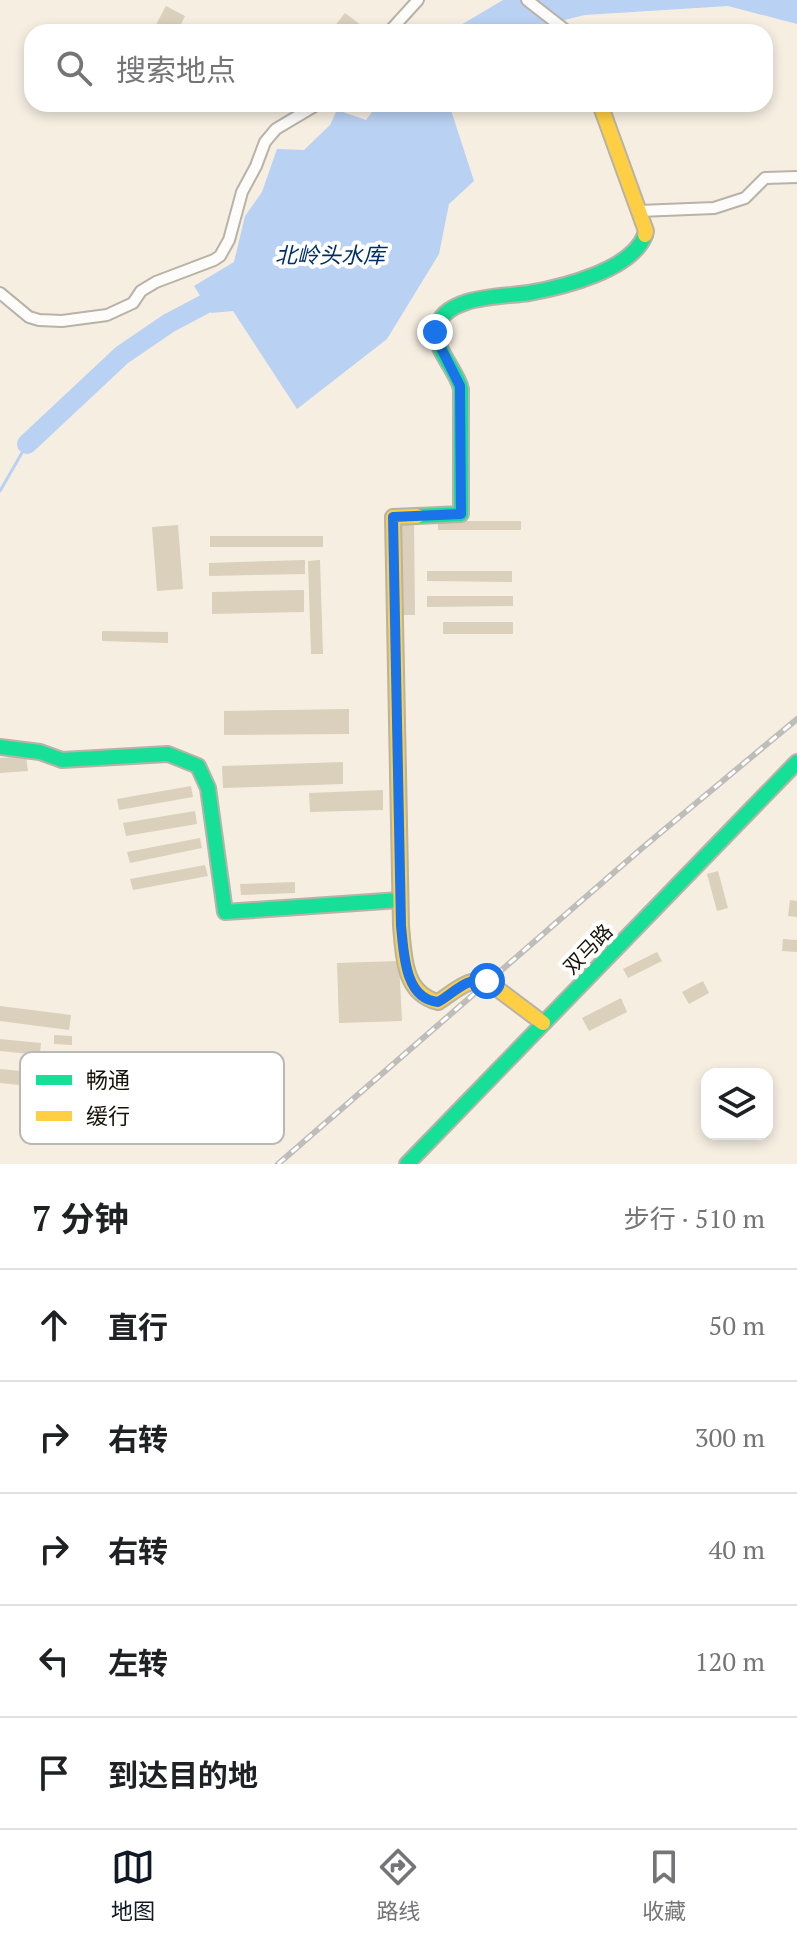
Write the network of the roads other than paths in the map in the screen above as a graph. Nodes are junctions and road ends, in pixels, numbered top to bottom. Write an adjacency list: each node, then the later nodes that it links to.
1 (418, 0): 3 (street)
2 (527, 0): 4 (street)
3 (396, 24)
4 (558, 24)
5 (305, 112): 9 (street)
6 (603, 112): 8 (street)
7 (797, 177): 8 (street)
8 (639, 211): 12 (street)
9 (0, 293)
10 (0, 747): 12 (street)
11 (797, 762): 13 (street, 双马路)
12 (400, 900): 13 (street)
13 (543, 1023): 14 (street, 双马路)
14 (407, 1164)

